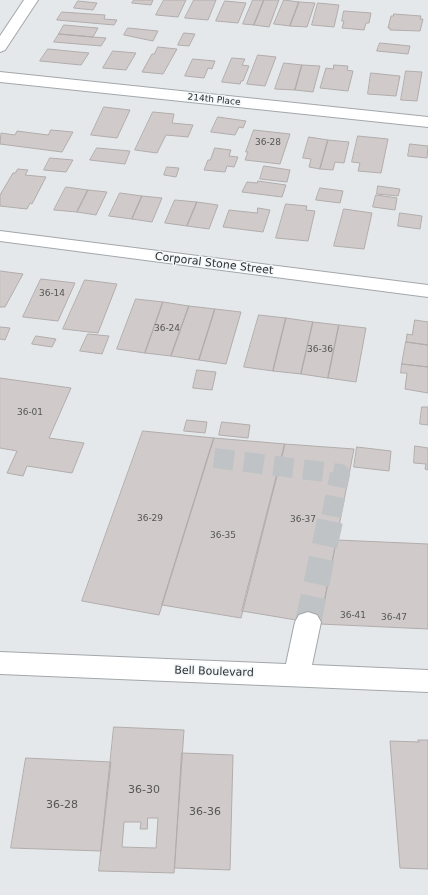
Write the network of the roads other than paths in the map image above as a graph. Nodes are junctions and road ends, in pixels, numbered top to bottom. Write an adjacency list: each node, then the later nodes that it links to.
1 (31, 0): 2 (street)
2 (0, 47)
3 (0, 77): 4 (street, 214th Place)
4 (428, 122)
5 (0, 236): 6 (street, Corporal Stone Street)
6 (428, 291)
7 (308, 622): 9 (street)
8 (0, 663): 9 (street, Bell Boulevard)
9 (297, 675): 10 (street, Bell Boulevard)
10 (428, 681)

